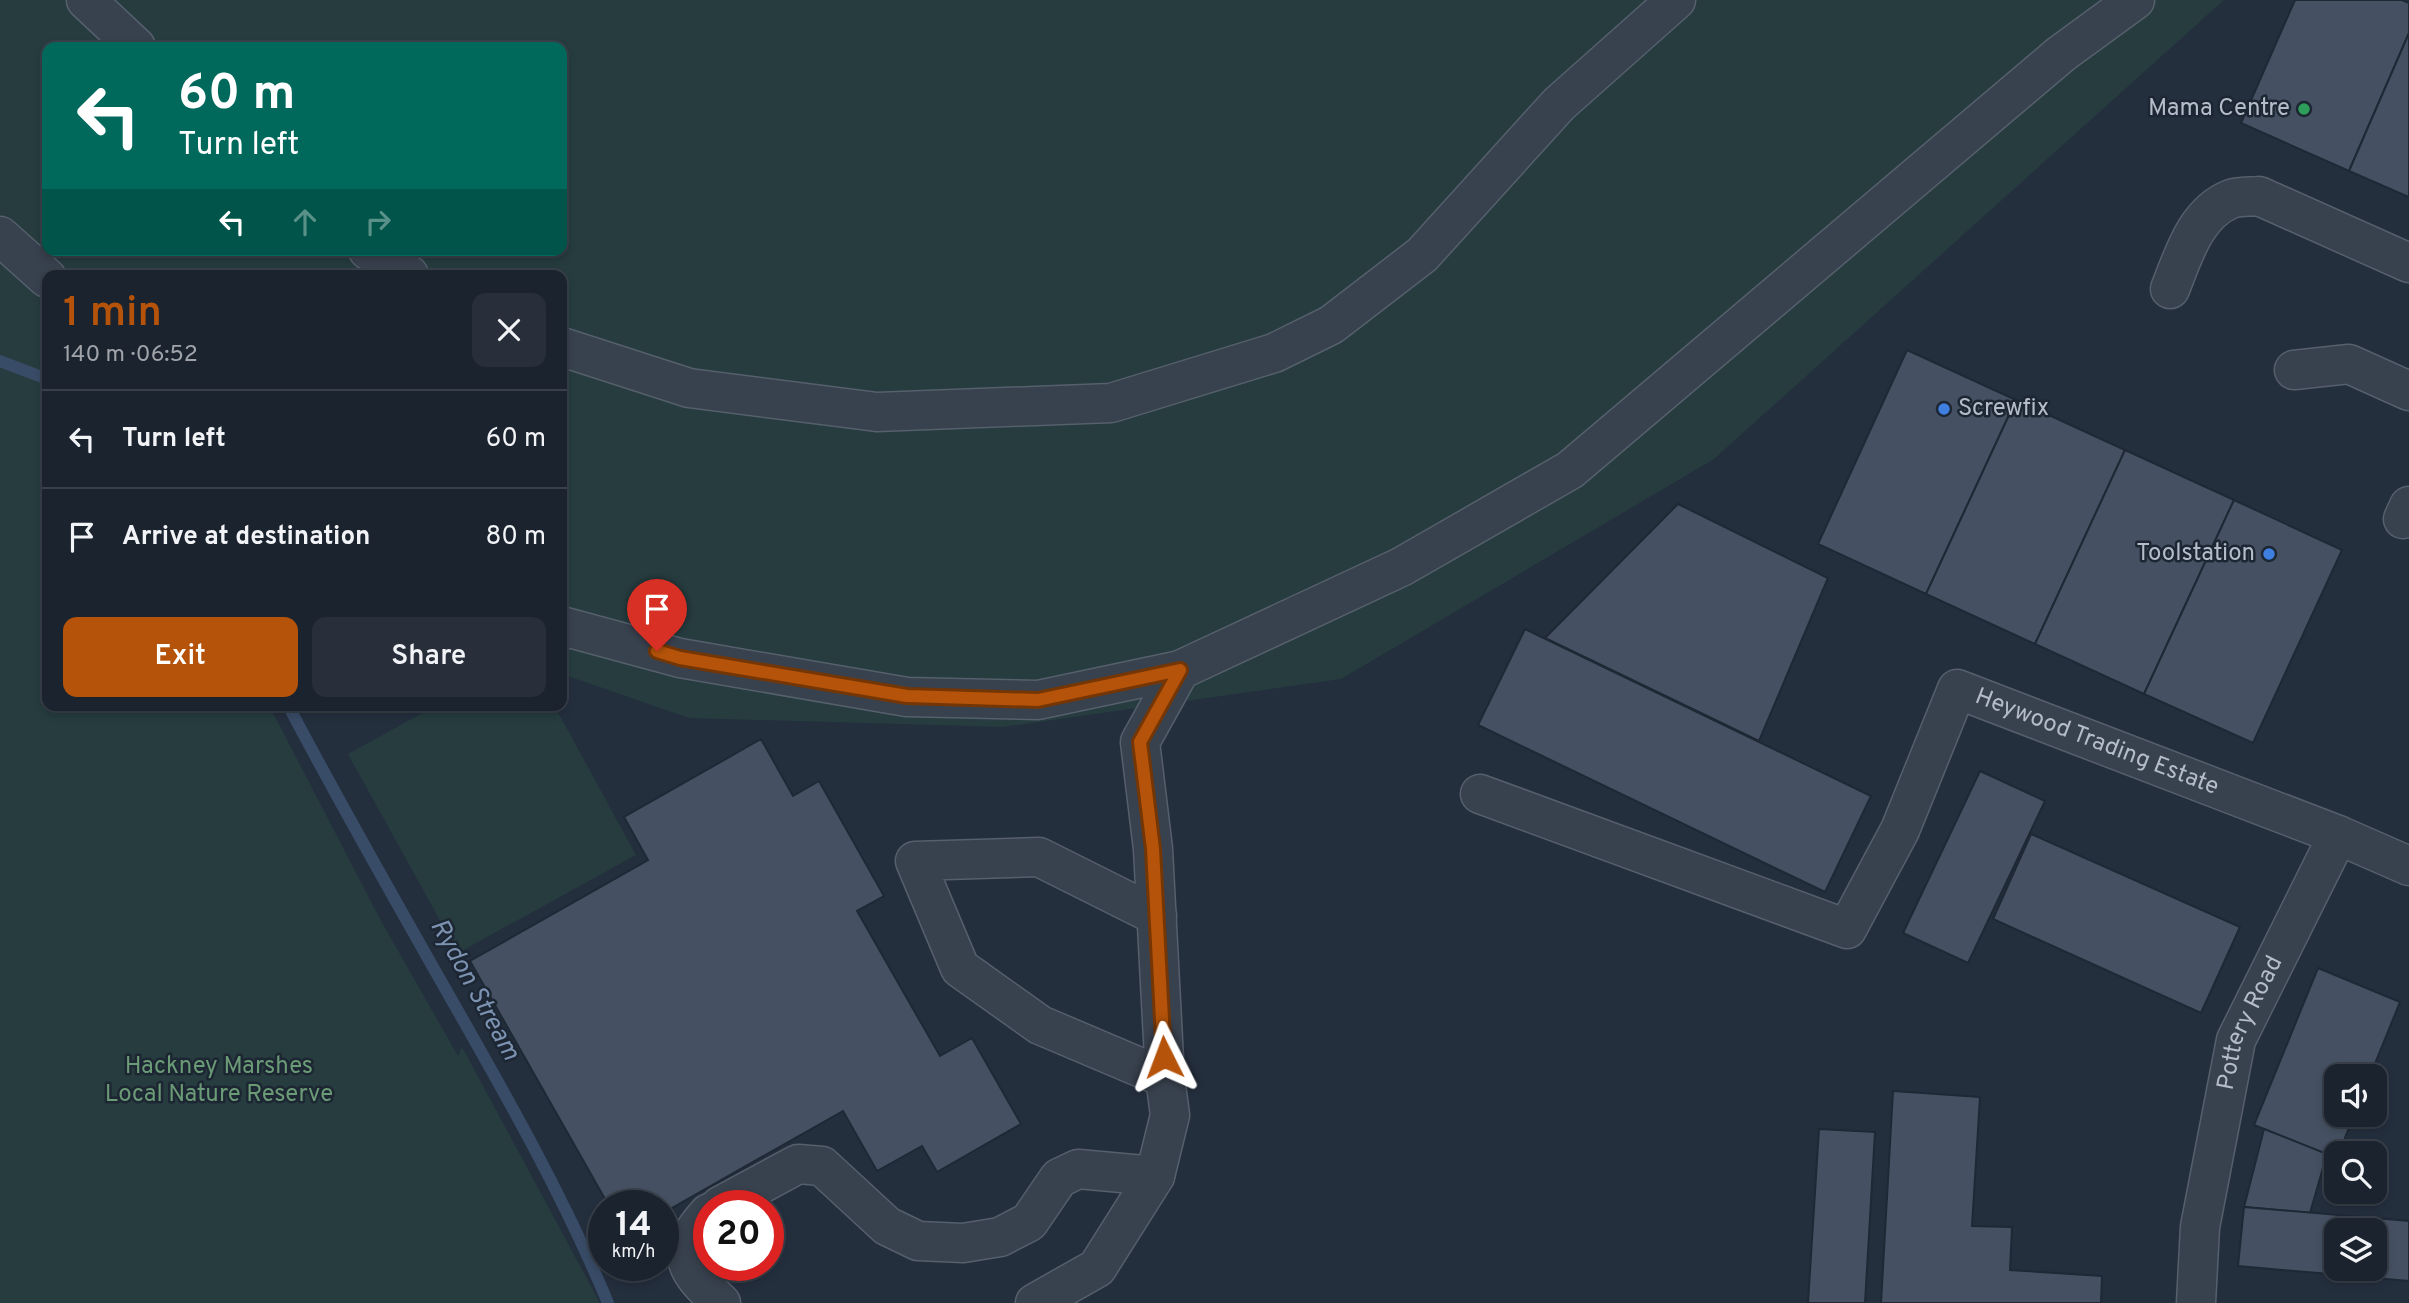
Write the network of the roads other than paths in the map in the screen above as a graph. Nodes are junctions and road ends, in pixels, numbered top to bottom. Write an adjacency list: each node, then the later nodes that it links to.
1 (86, 0): 4 (street)
2 (1676, 0): 11 (street)
3 (2135, 0): 15 (street)
4 (131, 42)
5 (0, 236): 9 (street)
6 (378, 256): 8 (street)
7 (2409, 263): 10 (street)
8 (401, 270)
9 (42, 274)
10 (2170, 289)
11 (567, 349)
12 (2294, 370): 13 (street)
13 (2409, 391)
14 (567, 627): 15 (street)
15 (1180, 670): 19 (street)
16 (1480, 794): 17 (street, Heywood Trading Estate)
17 (2338, 835): 18 (street); 28 (street, Pottery Road)
18 (2409, 866)
19 (1157, 916): 20 (street); 20 (street)
20 (1165, 1078): 21 (street)
21 (1155, 1176): 22 (street); 27 (street)
22 (750, 1190)
23 (693, 1230): 24 (street)
24 (693, 1273)
25 (697, 1281): 26 (street)
26 (721, 1303)
27 (1035, 1303)
28 (2196, 1303)

